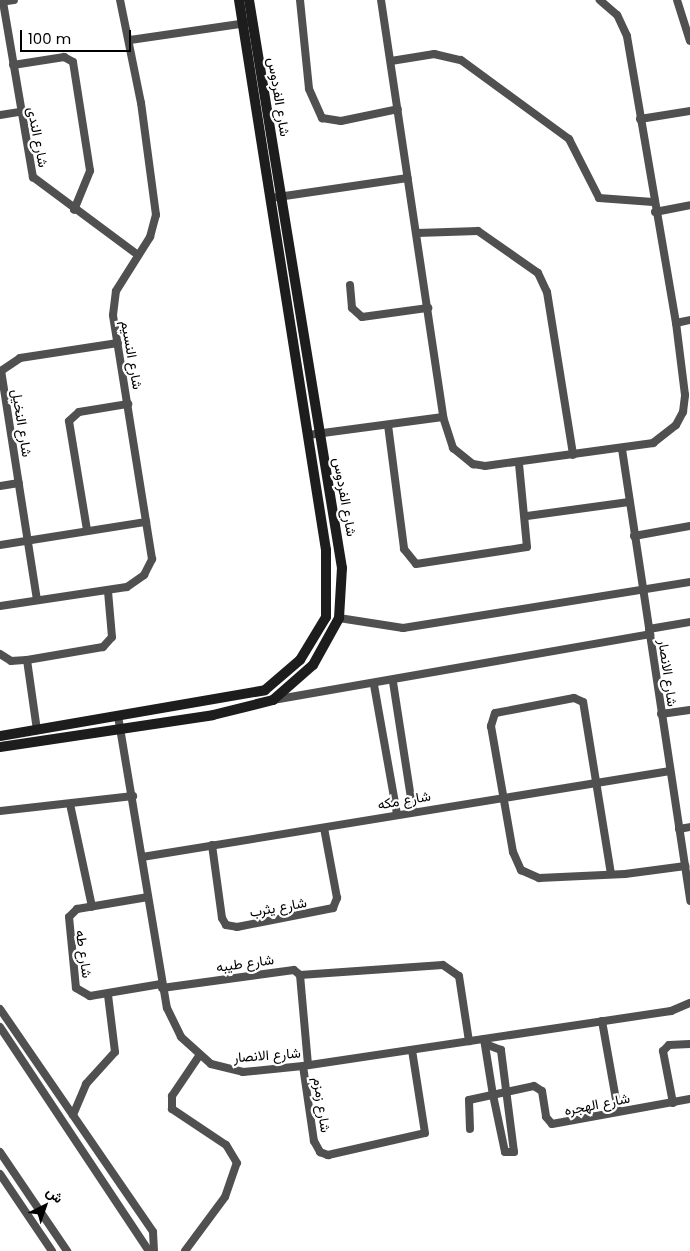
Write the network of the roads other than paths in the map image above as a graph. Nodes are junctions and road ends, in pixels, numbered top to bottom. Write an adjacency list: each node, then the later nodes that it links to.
1 (14, 0): 9 (street)
2 (120, 0): 11 (street, شارع النسيم)
3 (238, 0): 10 (street, شارع الفردوس)
4 (250, 0): 10 (street, شارع الفردوس)
5 (300, 0): 15 (street)
6 (381, 0): 13 (street)
7 (600, 0): 19 (street)
8 (677, 0): 12 (street)
9 (1, 2): 14 (street, شارع الندى)
10 (248, 22): 11 (street); 21 (street, شارع الفردوس)
11 (130, 40): 27 (street, شارع النسيم)
12 (690, 41)
13 (391, 61): 15 (street); 22 (street)
14 (13, 65): 17 (street, شارع الندى); 24 (street)
15 (398, 109): 20 (street)
16 (690, 111): 19 (street)
17 (20, 112): 18 (street); 24 (street, شارع الندى)
18 (0, 115)
19 (640, 119): 22 (street)
20 (408, 178): 21 (street); 26 (street)
21 (276, 197): 38 (street, شارع الفردوس); 39 (street, شارع الفردوس)
22 (653, 202): 25 (street)
23 (690, 205): 25 (street)
24 (74, 210): 27 (street, شارع الندى)
25 (655, 212): 31 (street)
26 (417, 233): 29 (street); 41 (street)
27 (138, 255): 32 (street, شارع النسيم)
28 (350, 285): 29 (street)
29 (428, 308): 36 (street)
30 (690, 320): 31 (street)
31 (676, 323): 34 (street)
32 (118, 343): 33 (street, شارع النخيل); 35 (street, شارع النسيم)
33 (0, 371): 43 (street, شارع النخيل)
34 (686, 374): 40 (street)
35 (128, 404): 47 (street, شارع النسيم); 49 (street)
36 (443, 417): 37 (street); 42 (street)
37 (388, 425): 38 (street); 46 (street)
38 (320, 433): 39 (street); 58 (street, شارع الفردوس)
39 (308, 435): 68 (street, شارع الفردوس)
40 (622, 449): 41 (street); 45 (street, شارع الانصار)
41 (573, 455): 42 (street)
42 (519, 464): 46 (street)
43 (19, 483): 44 (street); 51 (street, شارع النخيل)
44 (0, 486)
45 (629, 502): 46 (street); 50 (street, شارع الانصار)
46 (527, 516)
47 (146, 522): 49 (street); 55 (street, شارع النسيم)
48 (690, 526): 50 (street)
49 (87, 530): 51 (street)
50 (634, 536): 54 (street, شارع الانصار)
51 (28, 540): 52 (street); 56 (street, شارع النخيل)
52 (0, 545)
53 (690, 582): 54 (street)
54 (642, 590): 58 (street); 60 (street, شارع الانصار)
55 (108, 591): 56 (street, شارع النسيم); 62 (street)
56 (38, 600): 57 (street, شارع النسيم)
57 (0, 606)
58 (339, 618): 65 (street, شارع الفردوس)
59 (690, 622): 60 (street)
60 (649, 632): 63 (street); 67 (street, شارع الانصار)
61 (0, 654): 62 (street)
62 (27, 660): 69 (street)
63 (393, 682): 64 (street); 79 (street)
64 (374, 685): 65 (street); 80 (street)
65 (273, 700): 70 (street)
66 (690, 710): 67 (street)
67 (661, 714): 73 (street, شارع الانصار)
68 (118, 716): 69 (street, شارع الفردوس); 70 (street, شارع الانصار)
69 (38, 730): 71 (street, شارع الفردوس)
70 (120, 730): 72 (street); 75 (street, شارع الانصار)
71 (0, 736)
72 (0, 748)
73 (670, 771): 74 (street, شارع مكه); 83 (street, شارع الانصار)
74 (597, 783): 76 (street, شارع مكه); 76 (street); 87 (street)
75 (133, 796): 77 (street); 85 (street, شارع الانصار)
76 (502, 796): 79 (street, شارع مكه); 87 (street)
77 (70, 804): 78 (street); 90 (street)
78 (0, 811)
79 (413, 811): 80 (street, شارع مكه)
80 (397, 814): 82 (street, شارع مكه)
81 (690, 827): 83 (street)
82 (324, 828): 84 (street, شارع مكه); 84 (street, شارع يثرب)
83 (679, 829): 86 (street, شارع الانصار)
84 (212, 845): 85 (street, شارع مكه)
85 (142, 857): 88 (street, شارع الانصار)
86 (685, 866): 87 (street); 89 (street, شارع الانصار)
87 (612, 874)
88 (148, 897): 90 (street, شارع طه); 92 (street, شارع الانصار)
89 (690, 901)
90 (92, 907): 93 (street, شارع طه)
91 (300, 976): 92 (street, شارع طيبه); 98 (street, شارع طيبه); 103 (street)
92 (162, 986): 93 (street, شارع طه); 102 (street, شارع الانصار)
93 (108, 995): 109 (street)
94 (690, 1003): 96 (street, شارع الانصار)
95 (0, 1009): 109 (street)
96 (602, 1021): 99 (street, شارع الانصار); 108 (street)
97 (0, 1027): 117 (street)
98 (470, 1041): 99 (street, شارع الانصار); 101 (street, شارع الانصار)
99 (485, 1041): 104 (street); 105 (street)
100 (690, 1045): 107 (street)
101 (412, 1050): 103 (street, شارع الانصار); 103 (street, شارع زمزم)
102 (199, 1056): 103 (street, شارع الانصار); 119 (street)
103 (306, 1066)
104 (507, 1091): 105 (street); 105 (street); 108 (street, شارع الهجره)
105 (493, 1096): 110 (street)
106 (690, 1099): 107 (street, شارع الهجره)
107 (673, 1103): 108 (street, شارع الهجره)
108 (618, 1112)
109 (73, 1115): 118 (street)
110 (470, 1129)
111 (1, 1156): 113 (street)
112 (0, 1174): 114 (street)
113 (28, 1193): 114 (street); 116 (street)
114 (17, 1200): 115 (street)
115 (52, 1251)
116 (67, 1251)
117 (149, 1251)
118 (154, 1251)
119 (185, 1251)

